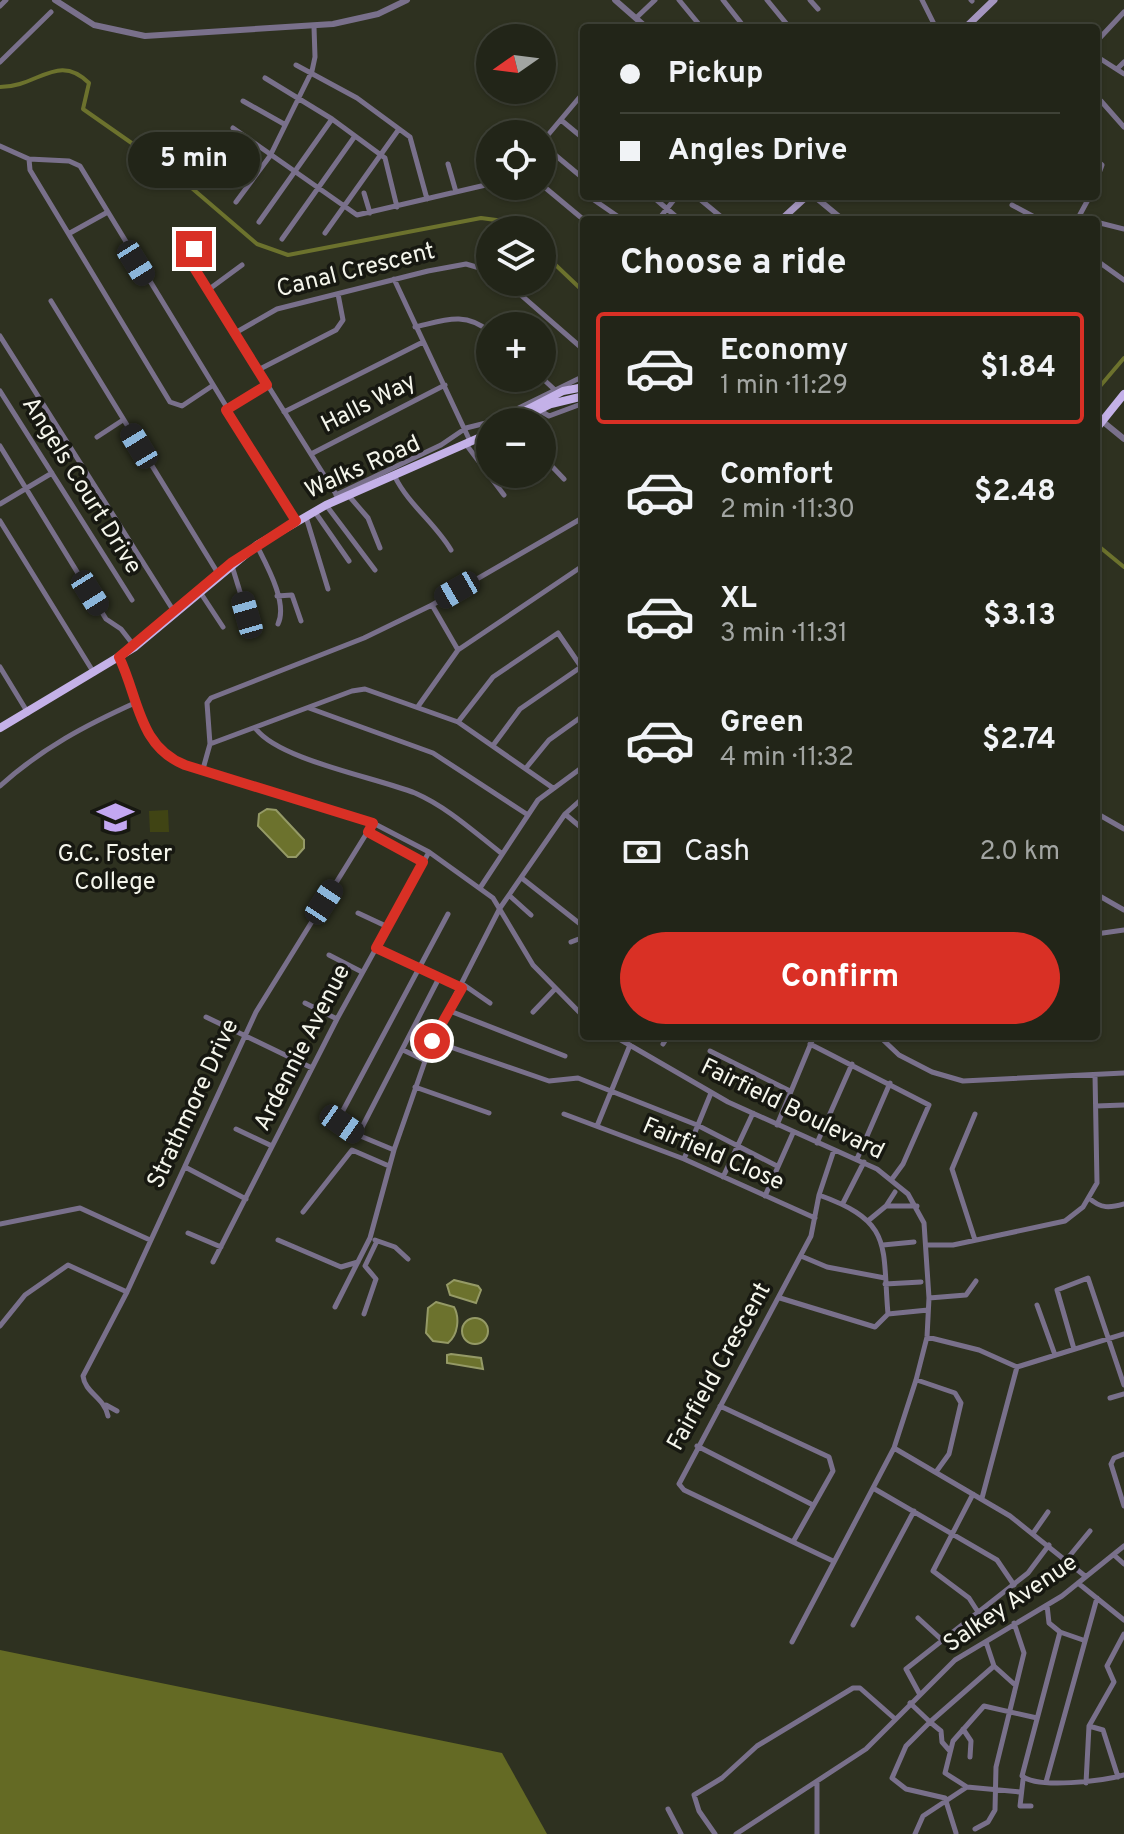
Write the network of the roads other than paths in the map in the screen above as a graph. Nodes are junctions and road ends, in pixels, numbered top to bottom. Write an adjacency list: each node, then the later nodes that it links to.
1 (6, 0): 12 (street)
2 (55, 0): 22 (street)
3 (407, 0): 22 (street)
4 (615, 0): 16 (street)
5 (655, 0): 16 (street)
6 (679, 0): 17 (street)
7 (767, 0): 19 (street)
8 (810, 0): 13 (street)
9 (922, 0): 20 (street)
10 (994, 0): 21 (main road)
11 (724, 1): 18 (street)
12 (0, 6)
13 (818, 9)
14 (51, 12): 25 (street)
15 (1124, 12): 23 (street)
16 (640, 24)
17 (699, 24)
18 (742, 24)
19 (787, 24)
20 (934, 24)
21 (969, 24)
22 (314, 27): 29 (street)
23 (1100, 38)
24 (1100, 58): 28 (street)
25 (0, 62)
26 (1124, 62): 28 (street)
27 (296, 65): 29 (street)
28 (1118, 68): 30 (street)
29 (312, 71): 32 (street); 42 (street)
30 (1124, 74)
31 (265, 78): 32 (street)
32 (298, 97): 36 (street); 38 (street)
33 (580, 98): 37 (street)
34 (243, 101): 38 (street)
35 (1101, 101): 40 (street)
36 (332, 119): 43 (street); 53 (street)
37 (561, 120): 39 (street); 44 (street)
38 (284, 124): 50 (street)
39 (556, 126)
40 (1124, 127)
41 (233, 128): 45 (street)
42 (399, 129): 48 (street); 60 (street)
43 (355, 136): 48 (street); 56 (street)
44 (580, 136)
45 (247, 139): 47 (street); 50 (street)
46 (0, 146): 51 (street)
47 (237, 151)
48 (380, 155): 69 (street); 70 (street)
49 (556, 155): 54 (street)
50 (270, 156): 53 (street); 67 (street)
51 (29, 159): 72 (street); 85 (street)
52 (448, 164): 57 (street)
53 (294, 173): 56 (street); 82 (street)
54 (580, 176)
55 (476, 187): 57 (street)
56 (317, 190): 70 (street); 88 (street)
57 (456, 192): 60 (street)
58 (364, 193): 73 (street)
59 (556, 197): 81 (street)
60 (427, 199): 69 (street)
61 (594, 200): 74 (street)
62 (657, 200): 71 (street)
63 (674, 200): 71 (street)
64 (701, 200): 77 (street)
65 (803, 200): 78 (main road)
66 (819, 200): 79 (street)
67 (236, 202)
68 (1012, 205): 80 (street)
69 (397, 207): 73 (street)
70 (343, 208): 73 (street); 86 (street)
71 (667, 209): 75 (street); 76 (street)
72 (106, 213): 85 (street); 108 (street)
73 (370, 213)
74 (617, 216)
75 (661, 216)
76 (675, 216)
77 (720, 216)
78 (785, 216)
79 (838, 216)
80 (1033, 216)
81 (580, 217)
82 (259, 222)
83 (1100, 223): 84 (street)
84 (1124, 229)
85 (70, 233): 108 (street)
86 (325, 233)
87 (204, 239): 94 (street)
88 (282, 239)
89 (1100, 263): 93 (street)
90 (242, 265): 94 (street)
91 (476, 267): 92 (street, Canal Crescent)
92 (394, 279): 95 (street, Canal Crescent); 99 (street)
93 (1124, 280)
94 (208, 290): 100 (street)
95 (338, 294): 100 (street, Canal Crescent); 104 (street)
96 (522, 296): 103 (street)
97 (51, 301): 122 (street)
98 (476, 321): 99 (street)
99 (415, 327): 102 (street)
100 (235, 333): 104 (street)
101 (0, 336): 158 (street)
102 (423, 342): 107 (street); 119 (street)
103 (580, 347)
104 (258, 370): 106 (street)
105 (580, 378): 110 (street)
106 (267, 385): 118 (street); 119 (street)
107 (445, 385): 123 (street); 129 (street, Halls Way)
108 (212, 386): 118 (street)
109 (580, 388): 116 (main road)
110 (556, 390)
111 (0, 391): 131 (street, Angels Court Drive)
112 (551, 392): 123 (street)
113 (1124, 394): 121 (main road)
114 (580, 397): 117 (main road)
115 (580, 404): 120 (street)
116 (530, 408)
117 (545, 408)
118 (226, 410): 144 (street)
119 (284, 412): 129 (street)
120 (556, 413)
121 (1100, 418): 125 (street)
122 (123, 420): 124 (street); 152 (street)
123 (466, 428): 127 (street); 137 (street)
124 (97, 437)
125 (1123, 437)
126 (476, 439): 127 (main road, Walks Road)
127 (468, 442): 132 (main road, Walks Road); 135 (street)
128 (0, 446): 134 (street)
129 (311, 454): 137 (street)
130 (556, 471): 133 (street)
131 (52, 473): 134 (street); 156 (street, Angels Court Drive)
132 (395, 477): 136 (main road, Walks Road); 147 (street)
133 (564, 479)
134 (26, 488): 138 (street); 163 (street)
135 (504, 495)
136 (349, 496): 137 (main road, Walks Road); 146 (street)
137 (338, 498): 139 (main road, Walks Road)
138 (0, 504)
139 (326, 505): 140 (main road, Walks Road); 151 (street)
140 (315, 511): 141 (main road, Walks Road); 148 (street)
141 (306, 516): 144 (main road, Walks Road); 153 (street)
142 (580, 519): 157 (street)
143 (0, 521): 169 (street)
144 (296, 521): 145 (main road, Walks Road)
145 (257, 545): 149 (main road, Walks Road); 155 (street)
146 (380, 548)
147 (451, 550)
148 (349, 561)
149 (231, 563): 152 (main road, Walks Road); 162 (street)
150 (580, 568): 164 (street)
151 (375, 570)
152 (219, 575): 154 (main road, Walks Road)
153 (328, 589)
154 (200, 591): 158 (main road, Walks Road); 161 (street)
155 (277, 596): 159 (street); 160 (street)
156 (132, 600)
157 (432, 605): 164 (street); 178 (street)
158 (175, 613): 163 (main road, Walks Road)
159 (301, 621)
160 (278, 624)
161 (223, 627)
162 (253, 634)
163 (135, 647): 165 (main road, Walks Road)
164 (458, 650): 171 (street)
165 (119, 657): 169 (main road, Walks Road); 170 (street)
166 (580, 665): 175 (street)
167 (0, 667): 173 (street)
168 (580, 671): 179 (street)
169 (95, 673): 173 (main road, Walks Road)
170 (137, 702): 181 (street); 183 (street)
171 (419, 705): 172 (street); 175 (street)
172 (308, 707): 177 (street); 187 (street)
173 (29, 713): 176 (main road, Walks Road)
174 (580, 718): 180 (street)
175 (458, 722): 179 (street)
176 (0, 728)
177 (256, 728): 178 (street); 194 (street)
178 (210, 744): 181 (street)
179 (494, 744): 180 (street)
180 (526, 768): 184 (street)
181 (203, 769): 189 (street)
182 (580, 769): 184 (street)
183 (0, 786)
184 (553, 788): 187 (street)
185 (580, 801): 186 (street)
186 (565, 814): 190 (street); 196 (street)
187 (528, 815): 194 (street)
188 (1100, 815): 191 (street)
189 (373, 823): 192 (street, Strathmore Drive); 193 (street)
190 (580, 827)
191 (1124, 829)
192 (368, 832): 195 (street); 225 (street, Strathmore Drive)
193 (429, 852): 195 (street, Ardennie Avenue); 197 (street)
194 (501, 853): 197 (street)
195 (423, 862): 206 (street, Ardennie Avenue)
196 (523, 879): 199 (street); 205 (street)
197 (480, 888): 200 (street)
198 (1100, 896): 201 (street)
199 (511, 897): 200 (street); 204 (street)
200 (500, 908): 216 (street); 217 (street)
201 (1124, 910)
202 (358, 913): 206 (street)
203 (448, 914): 213 (street)
204 (531, 915)
205 (580, 924)
206 (388, 927): 211 (street, Ardennie Avenue)
207 (1124, 930): 208 (street)
208 (1100, 933)
209 (580, 939): 210 (street)
210 (571, 942)
211 (376, 948): 213 (street); 214 (street, Ardennie Avenue)
212 (329, 955): 214 (street)
213 (419, 968): 215 (street); 258 (street)
214 (362, 972): 224 (street, Ardennie Avenue)
215 (439, 978): 216 (street); 234 (street)
216 (463, 987): 219 (street); 220 (street)
217 (555, 989): 221 (street); 222 (street)
218 (305, 1003): 224 (street)
219 (490, 1003)
220 (450, 1011): 230 (street); 236 (street)
221 (533, 1012)
222 (580, 1013)
223 (206, 1017): 225 (street)
224 (337, 1019): 239 (street, Ardennie Avenue)
225 (245, 1035): 239 (street); 268 (street, Strathmore Drive)
226 (621, 1040): 233 (street, Fairfield Boulevard)
227 (666, 1040): 231 (street)
228 (812, 1040): 232 (street)
229 (884, 1040): 241 (street)
230 (432, 1041): 237 (street); 245 (street)
231 (663, 1044)
232 (810, 1044): 238 (street); 244 (street)
233 (630, 1045): 245 (street); 246 (street, Fairfield Boulevard)
234 (403, 1049): 237 (street); 258 (street)
235 (710, 1051): 244 (street)
236 (565, 1056)
237 (424, 1060): 243 (street)
238 (852, 1064): 242 (street); 259 (street)
239 (312, 1068): 260 (street, Ardennie Avenue)
240 (1124, 1073): 241 (street)
241 (1095, 1075): 248 (street)
242 (890, 1083): 265 (street); 270 (street)
243 (414, 1086): 249 (street); 262 (street)
244 (790, 1091): 254 (street)
245 (611, 1092): 253 (street); 255 (street)
246 (711, 1093): 250 (street, Fairfield Boulevard); 253 (street)
247 (1124, 1105): 248 (street)
248 (1096, 1106): 274 (street)
249 (489, 1113)
250 (753, 1113): 254 (street, Fairfield Boulevard); 261 (street)
251 (564, 1114): 255 (street, Fairfield Close)
252 (975, 1114): 288 (street)
253 (697, 1125): 261 (street); 264 (street)
254 (777, 1125): 257 (street, Fairfield Boulevard)
255 (597, 1126): 264 (street, Fairfield Close)
256 (236, 1129): 260 (street)
257 (793, 1133): 259 (street, Fairfield Boulevard); 267 (street)
258 (358, 1135): 262 (street)
259 (817, 1143): 263 (street, Fairfield Boulevard)
260 (272, 1146): 275 (street, Ardennie Avenue)
261 (739, 1147): 267 (street); 269 (street)
262 (394, 1150): 266 (street)
263 (834, 1150): 265 (street, Fairfield Boulevard); 272 (street, Fairfield Crescent)
264 (684, 1159): 269 (street, Fairfield Close)
265 (860, 1160): 270 (street, Fairfield Boulevard); 276 (street)
266 (389, 1166): 280 (street); 285 (street)
267 (777, 1166): 273 (street)
268 (185, 1167): 275 (street); 286 (street, Strathmore Drive)
269 (723, 1177): 273 (street, Fairfield Close)
270 (892, 1179): 279 (street, Fairfield Boulevard)
271 (895, 1192): 278 (street)
272 (819, 1195): 276 (street); 281 (street, Fairfield Crescent)
273 (765, 1196): 281 (street, Fairfield Close)
274 (1089, 1198): 277 (street); 288 (street)
275 (246, 1199): 292 (street, Ardennie Avenue)
276 (843, 1203): 282 (street)
277 (1124, 1204)
278 (886, 1206): 279 (street); 282 (street)
279 (917, 1206): 291 (street, Fairfield Boulevard)
280 (303, 1212)
281 (815, 1218): 293 (street, Fairfield Crescent)
282 (869, 1220): 290 (street)
283 (0, 1224): 286 (street)
284 (188, 1233): 292 (street)
285 (373, 1239): 294 (street); 296 (street); 306 (street)
286 (150, 1240): 300 (street, Strathmore Drive)
287 (278, 1240): 296 (street)
288 (975, 1240): 291 (street)
289 (914, 1242): 290 (street)
290 (883, 1245): 297 (street)
291 (927, 1245): 302 (street, Fairfield Boulevard)
292 (221, 1247): 295 (street, Ardennie Avenue)
293 (801, 1256): 297 (street); 301 (street, Fairfield Crescent)
294 (408, 1259)
295 (213, 1262)
296 (359, 1262): 304 (street)
297 (885, 1281): 299 (street); 307 (street)
298 (976, 1281): 302 (street)
299 (921, 1282)
300 (127, 1292): 308 (street); 319 (street, Strathmore Drive)
301 (780, 1298): 307 (street); 320 (street, Fairfield Crescent)
302 (929, 1298): 305 (street, Fairfield Boulevard)
303 (1037, 1305): 313 (street)
304 (335, 1307)
305 (928, 1310): 307 (street); 310 (street, Fairfield Boulevard)
306 (364, 1314)
307 (888, 1314)
308 (0, 1326)
309 (1124, 1334): 311 (street)
310 (927, 1337): 314 (street); 315 (street, Fairfield Boulevard)
311 (1110, 1338): 312 (street); 312 (street); 316 (street)
312 (1074, 1349): 313 (street)
313 (1055, 1355): 314 (street)
314 (1017, 1367): 329 (street)
315 (916, 1380): 324 (street, Fairfield Boulevard); 326 (street)
316 (1124, 1385)
317 (1124, 1394): 318 (street)
318 (1110, 1398)
319 (105, 1405): 321 (street); 322 (street, Strathmore Drive)
320 (720, 1406): 323 (street, Fairfield Crescent); 330 (street)
321 (117, 1411)
322 (108, 1416)
323 (697, 1446): 330 (street); 337 (street, Fairfield Crescent)
324 (894, 1448): 326 (street); 327 (street, Fairfield Boulevard)
325 (1124, 1454): 331 (street)
326 (936, 1472): 328 (street)
327 (873, 1488): 332 (street); 342 (street, Fairfield Boulevard)
328 (973, 1494): 329 (street); 336 (street)
329 (982, 1498): 335 (street)
330 (813, 1505): 337 (street)
331 (1124, 1506)
332 (914, 1511): 336 (street); 353 (street)
333 (1048, 1512): 335 (street)
334 (1090, 1531): 341 (street)
335 (1034, 1532): 338 (street)
336 (954, 1534): 346 (street); 349 (street)
337 (793, 1542): 342 (street, Fairfield Crescent)
338 (1049, 1545): 341 (street); 346 (street, Salkey Avenue)
339 (1124, 1546): 340 (street, Salkey Avenue)
340 (1114, 1555): 343 (street); 344 (street, Salkey Avenue)
341 (1067, 1559): 344 (street)
342 (833, 1561): 358 (street, Fairfield Boulevard)
343 (1124, 1564)
344 (1085, 1576): 345 (street, Salkey Avenue)
345 (1078, 1583): 347 (street); 348 (street, Salkey Avenue)
346 (1014, 1585): 349 (street, Salkey Avenue)
347 (1097, 1598): 351 (street); 357 (street)
348 (1047, 1605): 352 (street, Salkey Avenue); 354 (street)
349 (978, 1612): 356 (street, Salkey Avenue)
350 (918, 1618): 356 (street)
351 (1124, 1620)
352 (1014, 1623): 359 (street, Salkey Avenue); 361 (street)
353 (853, 1625)
354 (1060, 1632): 357 (street); 366 (street)
355 (1124, 1634): 368 (street)
356 (942, 1640): 362 (street, Salkey Avenue)
357 (1083, 1640): 375 (street)
358 (792, 1642)
359 (986, 1642): 360 (street); 362 (street, Salkey Avenue)
360 (994, 1666): 361 (street); 367 (street)
361 (1014, 1684): 364 (street)
362 (919, 1693): 363 (street, Salkey Avenue)
363 (910, 1703): 365 (street, Salkey Avenue); 367 (street)
364 (1009, 1710): 366 (street); 369 (street); 378 (street)
365 (894, 1718): 374 (street, Salkey Avenue); 387 (street)
366 (1037, 1718): 373 (street)
367 (930, 1722): 370 (street); 380 (street)
368 (1089, 1726): 372 (street); 376 (street)
369 (963, 1729): 370 (street); 371 (street)
370 (949, 1750): 377 (street)
371 (970, 1757)
372 (1121, 1776): 376 (street)
373 (1023, 1780): 375 (street); 379 (street)
374 (817, 1782): 388 (street, Salkey Avenue); 389 (street)
375 (1046, 1782): 376 (street)
376 (1086, 1783)
377 (967, 1787): 378 (street); 380 (street)
378 (994, 1791): 379 (street); 383 (street)
379 (1020, 1792): 381 (street)
380 (945, 1798): 384 (street); 385 (street)
381 (1031, 1806)
382 (668, 1809): 386 (street)
383 (975, 1829)
384 (917, 1833)
385 (956, 1833)
386 (681, 1834)
387 (715, 1834)
388 (736, 1834)
389 (817, 1834)

